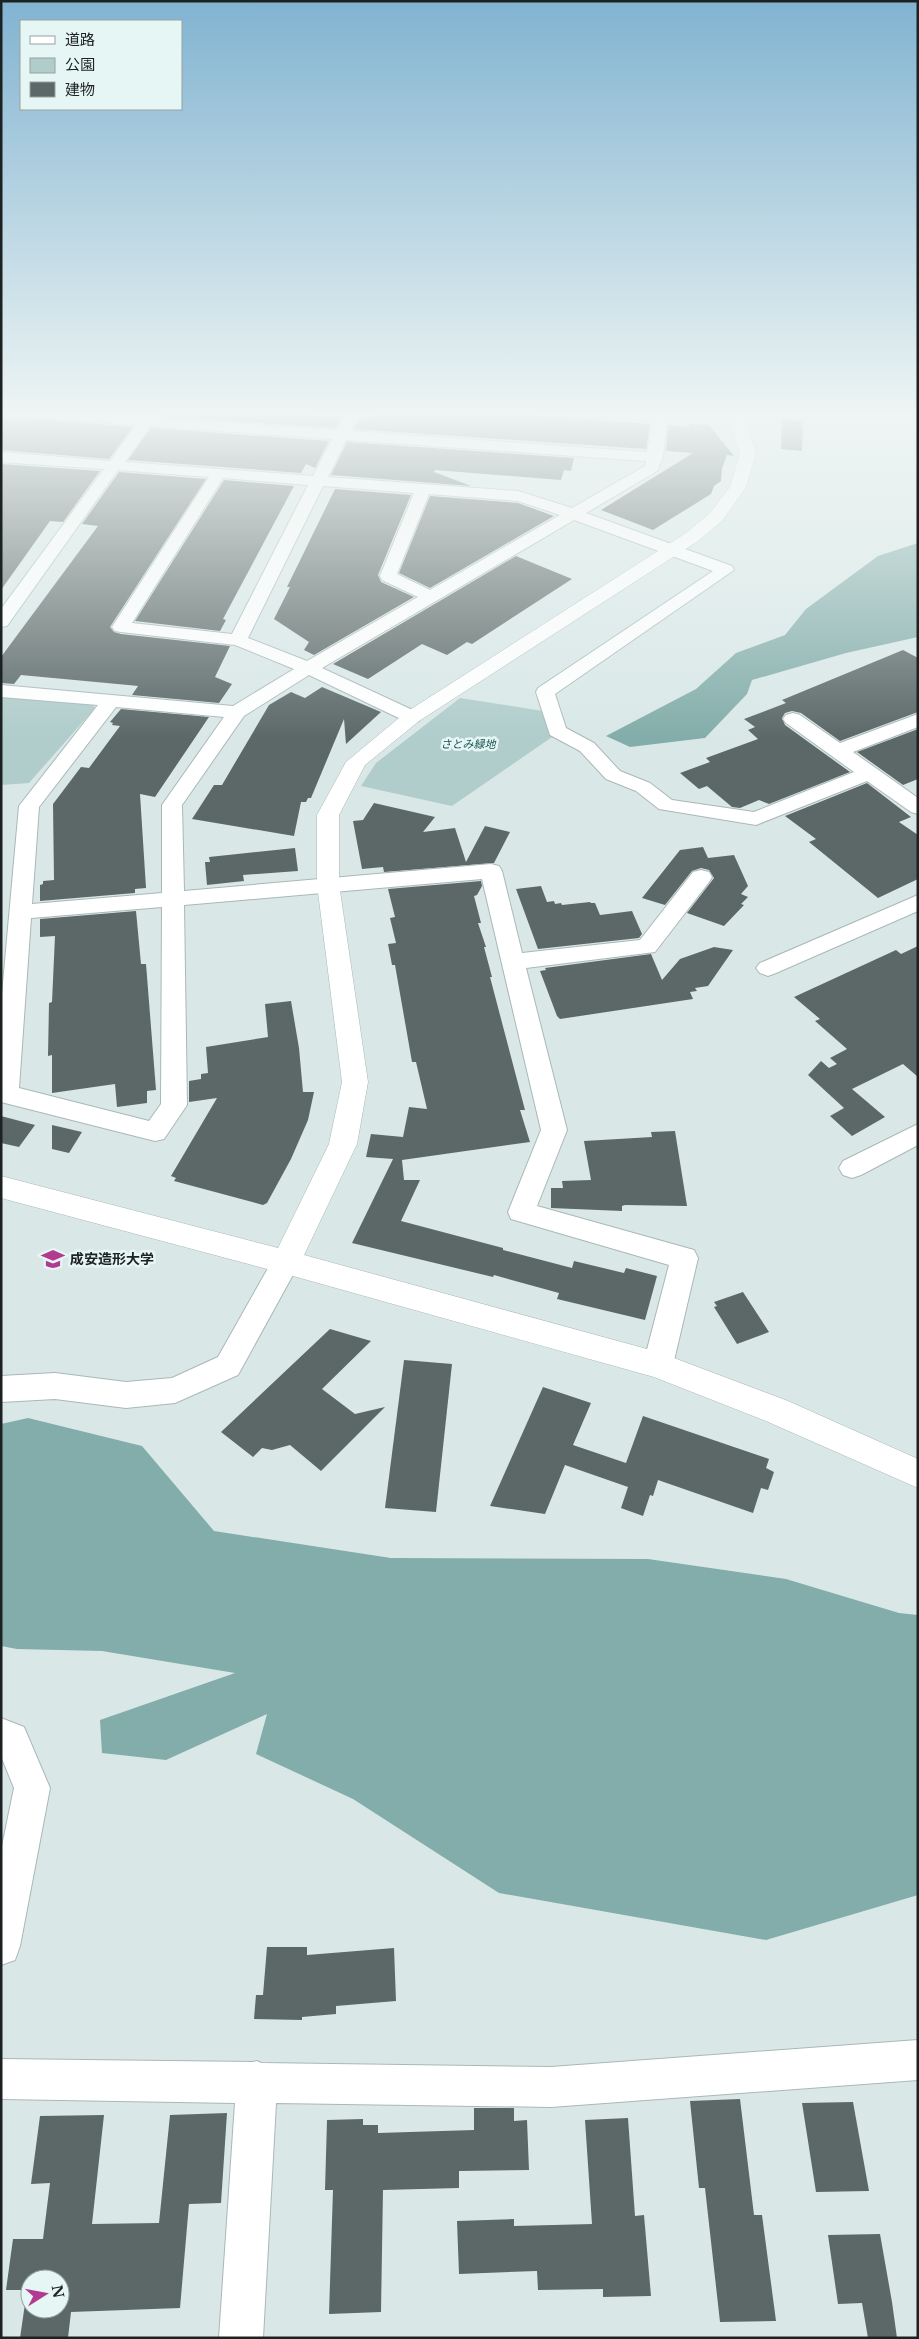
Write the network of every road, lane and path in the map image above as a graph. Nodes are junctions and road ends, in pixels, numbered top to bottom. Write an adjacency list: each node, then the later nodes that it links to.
1 (73, 521): 10 (street)
2 (189, 521): 11 (street)
3 (298, 521): 11 (street)
4 (410, 521): 9 (street)
5 (560, 521): 9 (street)
6 (591, 521): 8 (street)
7 (711, 521): 8 (street)
8 (670, 550): 16 (street); 20 (street)
9 (431, 596): 12 (street)
10 (1, 622)
11 (238, 640): 12 (street)
12 (308, 668): 15 (street); 16 (street)
13 (1, 690): 14 (street)
14 (112, 700): 15 (street); 26 (street)
15 (237, 712): 24 (street)
16 (412, 717): 23 (street)
17 (793, 719): 19 (street)
18 (918, 720): 19 (street)
19 (838, 751): 20 (street)
20 (869, 773): 21 (street)
21 (918, 808)
22 (702, 877): 27 (street)
23 (328, 884): 24 (street); 27 (street); 33 (street)
24 (172, 899): 26 (street); 29 (street)
25 (918, 902): 28 (street)
26 (21, 912): 29 (street)
27 (513, 962): 34 (street)
28 (768, 968)
29 (4, 1093)
30 (918, 1133): 31 (street)
31 (852, 1168)
32 (1, 1187): 33 (street)
33 (286, 1262): 34 (street); 35 (street)
34 (658, 1365): 36 (street)
35 (1, 1389)
36 (918, 1474)
37 (1, 1735): 38 (street)
38 (1, 1946)
39 (918, 2060): 41 (street)
40 (1, 2079): 41 (street)
41 (256, 2081): 42 (street)
42 (242, 2338)

